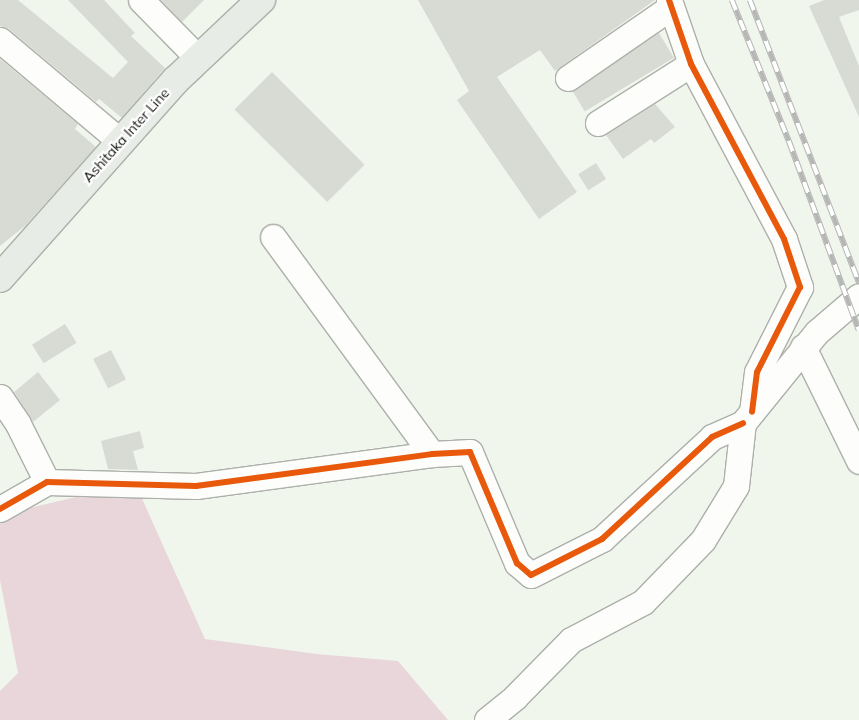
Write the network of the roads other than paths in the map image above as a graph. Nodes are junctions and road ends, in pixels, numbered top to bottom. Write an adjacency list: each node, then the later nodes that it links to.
1 (141, 0): 5 (street)
2 (261, 0): 5 (main road, Ashitaka Inter Line)
3 (670, 3): 6 (street); 7 (street)
4 (0, 40): 9 (street)
5 (198, 58): 9 (main road, Ashitaka Inter Line)
6 (691, 64): 8 (street); 15 (street)
7 (568, 78)
8 (598, 123)
9 (120, 141): 11 (main road, Ashitaka Inter Line)
10 (273, 237): 16 (street)
11 (0, 278)
12 (859, 296): 13 (street)
13 (803, 347): 15 (street); 17 (street)
14 (0, 397): 18 (street)
15 (747, 417): 16 (street); 20 (street)
16 (432, 454): 18 (street)
17 (859, 461)
18 (48, 482): 19 (street)
19 (0, 509)
20 (487, 720)

